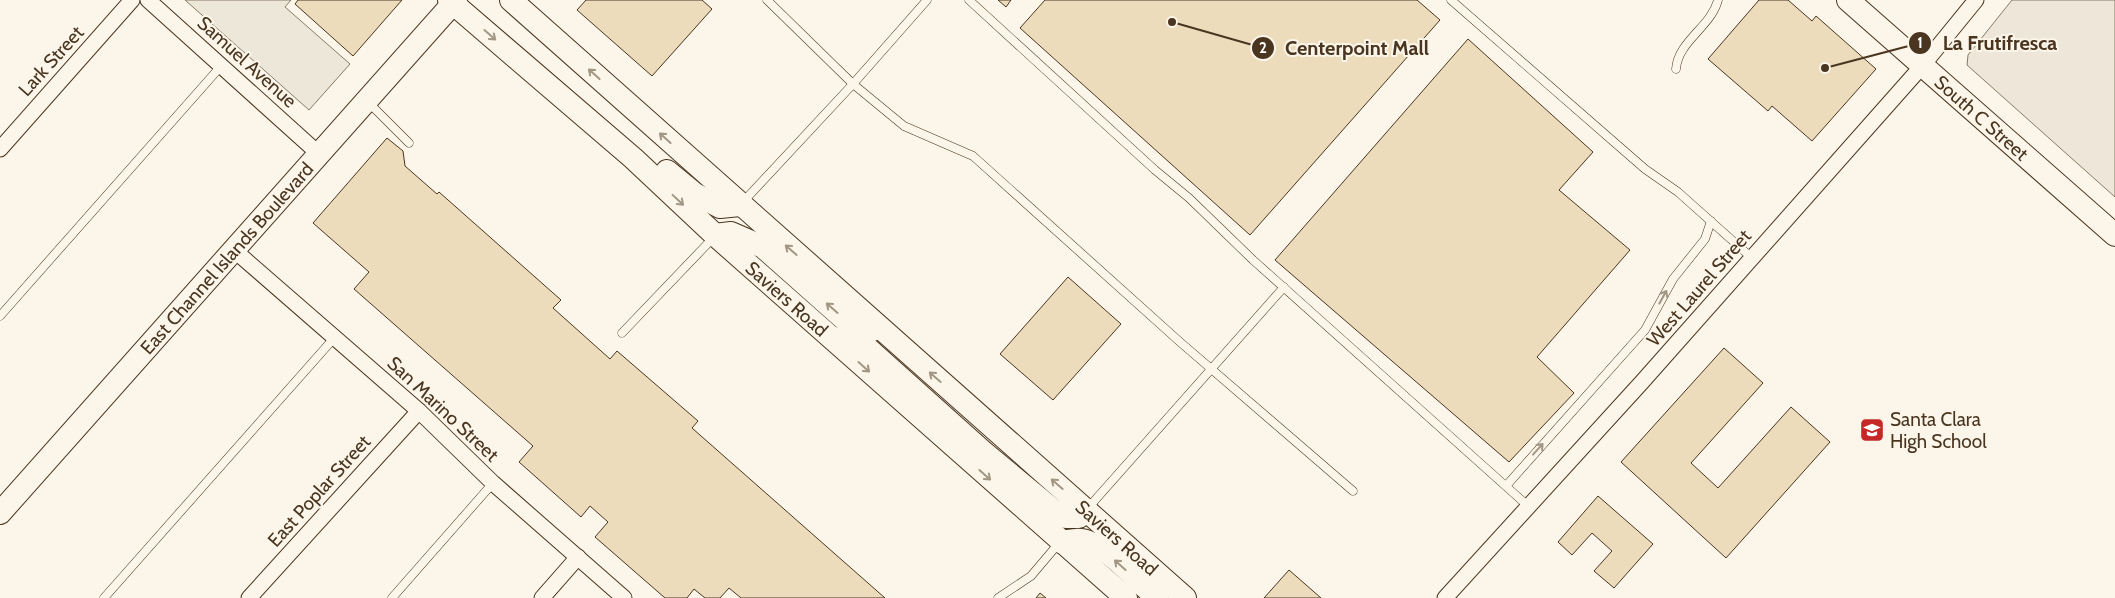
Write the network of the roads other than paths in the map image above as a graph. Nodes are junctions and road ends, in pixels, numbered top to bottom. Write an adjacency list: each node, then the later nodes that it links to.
1 (132, 0): 19 (street, Lark Street)
2 (148, 0): 12 (street, Samuel Avenue)
3 (511, 0): 21 (main road, Saviers Road, one-way to 3)
4 (767, 0): 15 (lane)
5 (927, 0): 15 (lane)
6 (969, 0): 27 (lane)
7 (1450, 0): 22 (lane)
8 (1718, 0): 14 (lane)
9 (1848, 0): 13 (main road, South C Street)
10 (1976, 0): 13 (street, West Laurel Street)
11 (453, 1): 16 (main road, East Channel Islands Boulevard); 17 (main road, Saviers Road, one-way to 17)
12 (222, 65): 20 (street, Samuel Avenue); 28 (lane)
13 (1923, 65): 23 (main road, South C Street); 26 (street, West Laurel Street)
14 (1676, 69)
15 (854, 84): 21 (lane); 33 (lane)
16 (366, 101): 18 (lane); 20 (main road, East Channel Islands Boulevard)
17 (607, 136): 21 (main road); 24 (main road, Saviers Road, one-way to 24)
18 (409, 143)
19 (0, 149)
20 (319, 154): 25 (main road, East Channel Islands Boulevard)
21 (740, 205): 32 (main road, Saviers Road, one-way to 21)
22 (1711, 221): 26 (lane); 36 (lane, one-way to 22)
23 (2115, 235)
24 (715, 236): 29 (lane); 30 (main road, Saviers Road); 32 (main road, one-way to 24)
25 (234, 250): 31 (street, San Marino Street); 40 (main road, East Channel Islands Boulevard)
26 (1752, 258): 38 (street, West Laurel Street)
27 (1284, 287): 33 (lane); 36 (lane)
28 (0, 316)
29 (622, 333)
30 (829, 336): 39 (main road); 41 (main road, Saviers Road, one-way to 41)
31 (335, 337): 34 (street, San Marino Street); 43 (lane)
32 (891, 338): 39 (main road, Saviers Road, one-way to 32)
33 (1211, 370): 37 (lane); 39 (lane)
34 (419, 411): 35 (street, San Marino Street); 44 (street, East Poplar Street)
35 (493, 483): 42 (street, San Marino Street); 45 (lane)
36 (1506, 486): 38 (lane)
37 (1353, 491)
38 (1528, 506): 52 (street, West Laurel Street)
39 (1087, 510): 51 (main road, Saviers Road)
40 (0, 513)
41 (1061, 542): 48 (lane); 49 (main road, Saviers Road); 50 (main road, one-way to 41)
42 (578, 557): 46 (street); 47 (street, San Marino Street)
43 (104, 598)
44 (249, 598)
45 (392, 598)
46 (542, 598)
47 (624, 598)
48 (998, 598)
49 (1126, 598)
50 (1157, 598)
51 (1185, 598)
52 (1445, 598)

